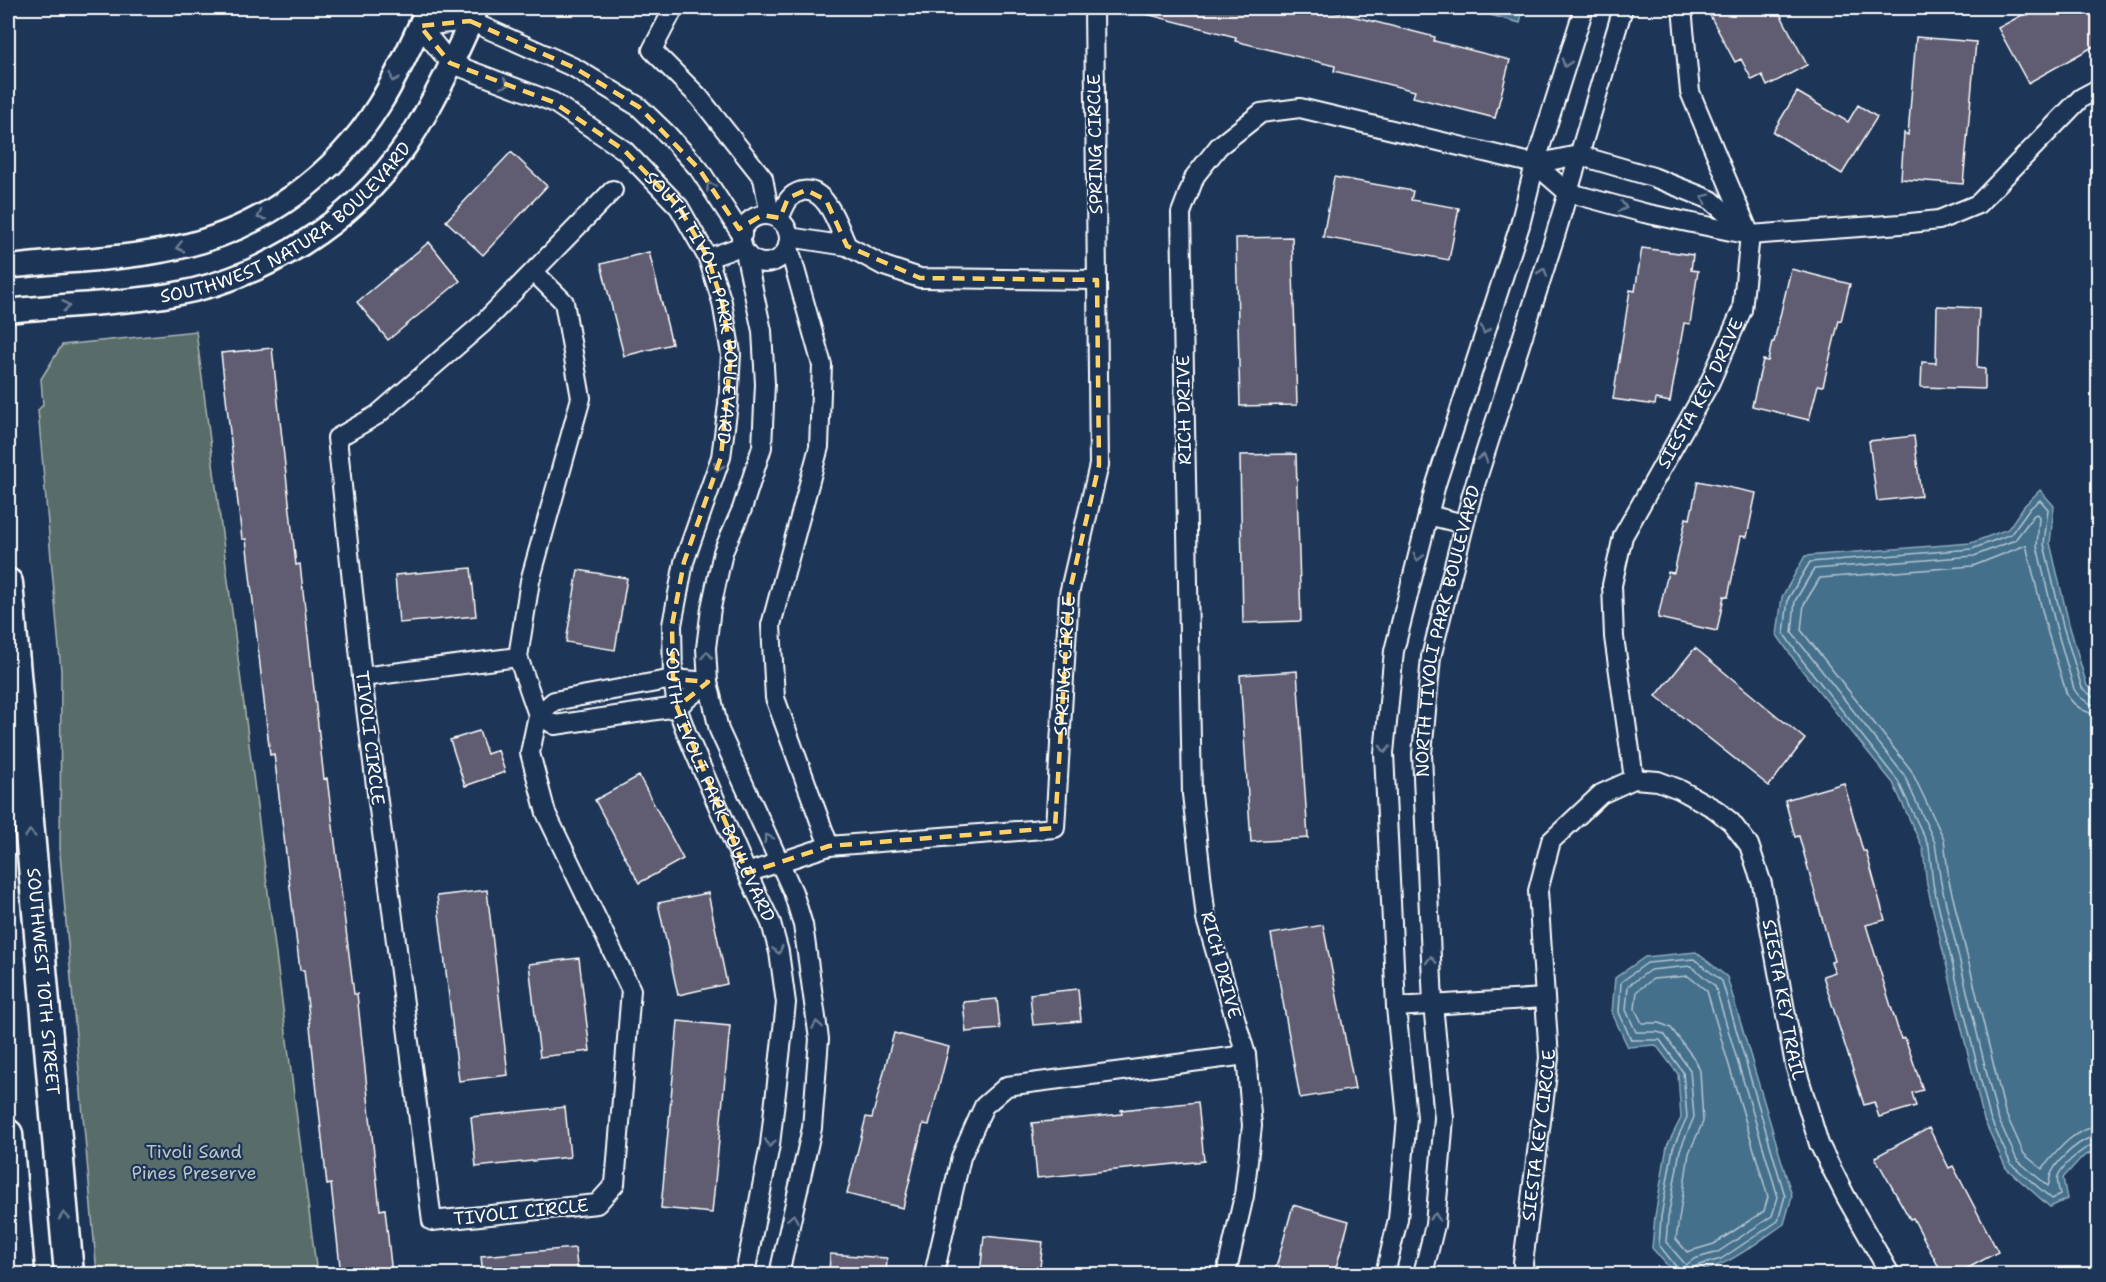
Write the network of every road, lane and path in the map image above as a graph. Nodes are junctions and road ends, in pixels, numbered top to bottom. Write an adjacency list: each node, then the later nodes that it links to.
1 (674, 8): 14 (street)
2 (1094, 8): 22 (street, SPRING CIRCLE)
3 (1584, 8): 11 (street, one-way to 11)
4 (1623, 8): 10 (street, NORTH TIVOLI PARK BOULEVARD)
5 (1682, 8): 15 (street, SIESTA KEY DRIVE)
6 (473, 14): 7 (street, SOUTH TIVOLI PARK BOULEVARD); 8 (street, SOUTHWEST NATURA BOULEVARD); 17 (street, SOUTH TIVOLI PARK BOULEVARD, one-way to 6)
7 (424, 16): 8 (street); 20 (street, SOUTHWEST NATURA BOULEVARD, one-way to 20)
8 (450, 63): 19 (street, SOUTH TIVOLI PARK BOULEVARD, one-way to 19); 23 (street, SOUTHWEST NATURA BOULEVARD, one-way to 8)
9 (2098, 89): 15 (street)
10 (1578, 155): 11 (street); 13 (street, NORTH TIVOLI PARK BOULEVARD); 15 (street, one-way to 10)
11 (1535, 164): 13 (street, RICH DRIVE); 24 (street, one-way to 24); 40 (street, RICH DRIVE)
12 (613, 190): 21 (street, TIVOLI CIRCLE)
13 (1567, 192): 15 (street, one-way to 15); 25 (street, NORTH TIVOLI PARK BOULEVARD, one-way to 13)
14 (775, 217): 16 (street); 17 (street); 18 (street)
15 (1750, 235): 33 (street, SIESTA KEY DRIVE)
16 (789, 241): 17 (street); 18 (street); 34 (street)
17 (743, 244): 19 (street); 30 (street, SOUTH TIVOLI PARK BOULEVARD, one-way to 17)
18 (847, 246): 22 (street)
19 (708, 258): 29 (street, SOUTH TIVOLI PARK BOULEVARD, one-way to 29)
20 (8, 267)
21 (534, 272): 27 (street); 28 (street, TIVOLI CIRCLE)
22 (1097, 280): 34 (street, SPRING CIRCLE)
23 (8, 311)
24 (1428, 515): 25 (street); 39 (street, one-way to 39)
25 (1464, 524): 38 (street, NORTH TIVOLI PARK BOULEVARD, one-way to 25)
26 (8, 583): 43 (main road, SOUTHWEST 10TH STREET, one-way to 26)
27 (518, 657): 28 (street); 32 (street)
28 (362, 677): 32 (street, TIVOLI CIRCLE)
29 (673, 679): 30 (street); 31 (street, SOUTH TIVOLI PARK BOULEVARD); 32 (street)
30 (708, 682): 31 (street); 35 (street, SOUTH TIVOLI PARK BOULEVARD, one-way to 30)
31 (677, 707): 32 (street); 36 (street, SOUTH TIVOLI PARK BOULEVARD)
32 (538, 715)
33 (1634, 779): 37 (street, SIESTA KEY CIRCLE); 51 (street, SIESTA KEY TRAIL)
34 (829, 846): 35 (street, SPRING CIRCLE)
35 (781, 862): 36 (street, SPRING CIRCLE); 45 (street, SOUTH TIVOLI PARK BOULEVARD, one-way to 35)
36 (747, 873): 44 (street, SOUTH TIVOLI PARK BOULEVARD, one-way to 44)
37 (1544, 998): 38 (street); 50 (street, SIESTA KEY CIRCLE)
38 (1433, 1004): 39 (street); 49 (street, NORTH TIVOLI PARK BOULEVARD, one-way to 38)
39 (1396, 1007): 48 (street)
40 (1246, 1055): 46 (street); 47 (street, RICH DRIVE)
41 (8, 1134): 42 (main road)
42 (20, 1275)
43 (69, 1275)
44 (745, 1275)
45 (779, 1275)
46 (934, 1275)
47 (1226, 1275)
48 (1385, 1275)
49 (1423, 1275)
50 (1524, 1275)
51 (1890, 1275)

